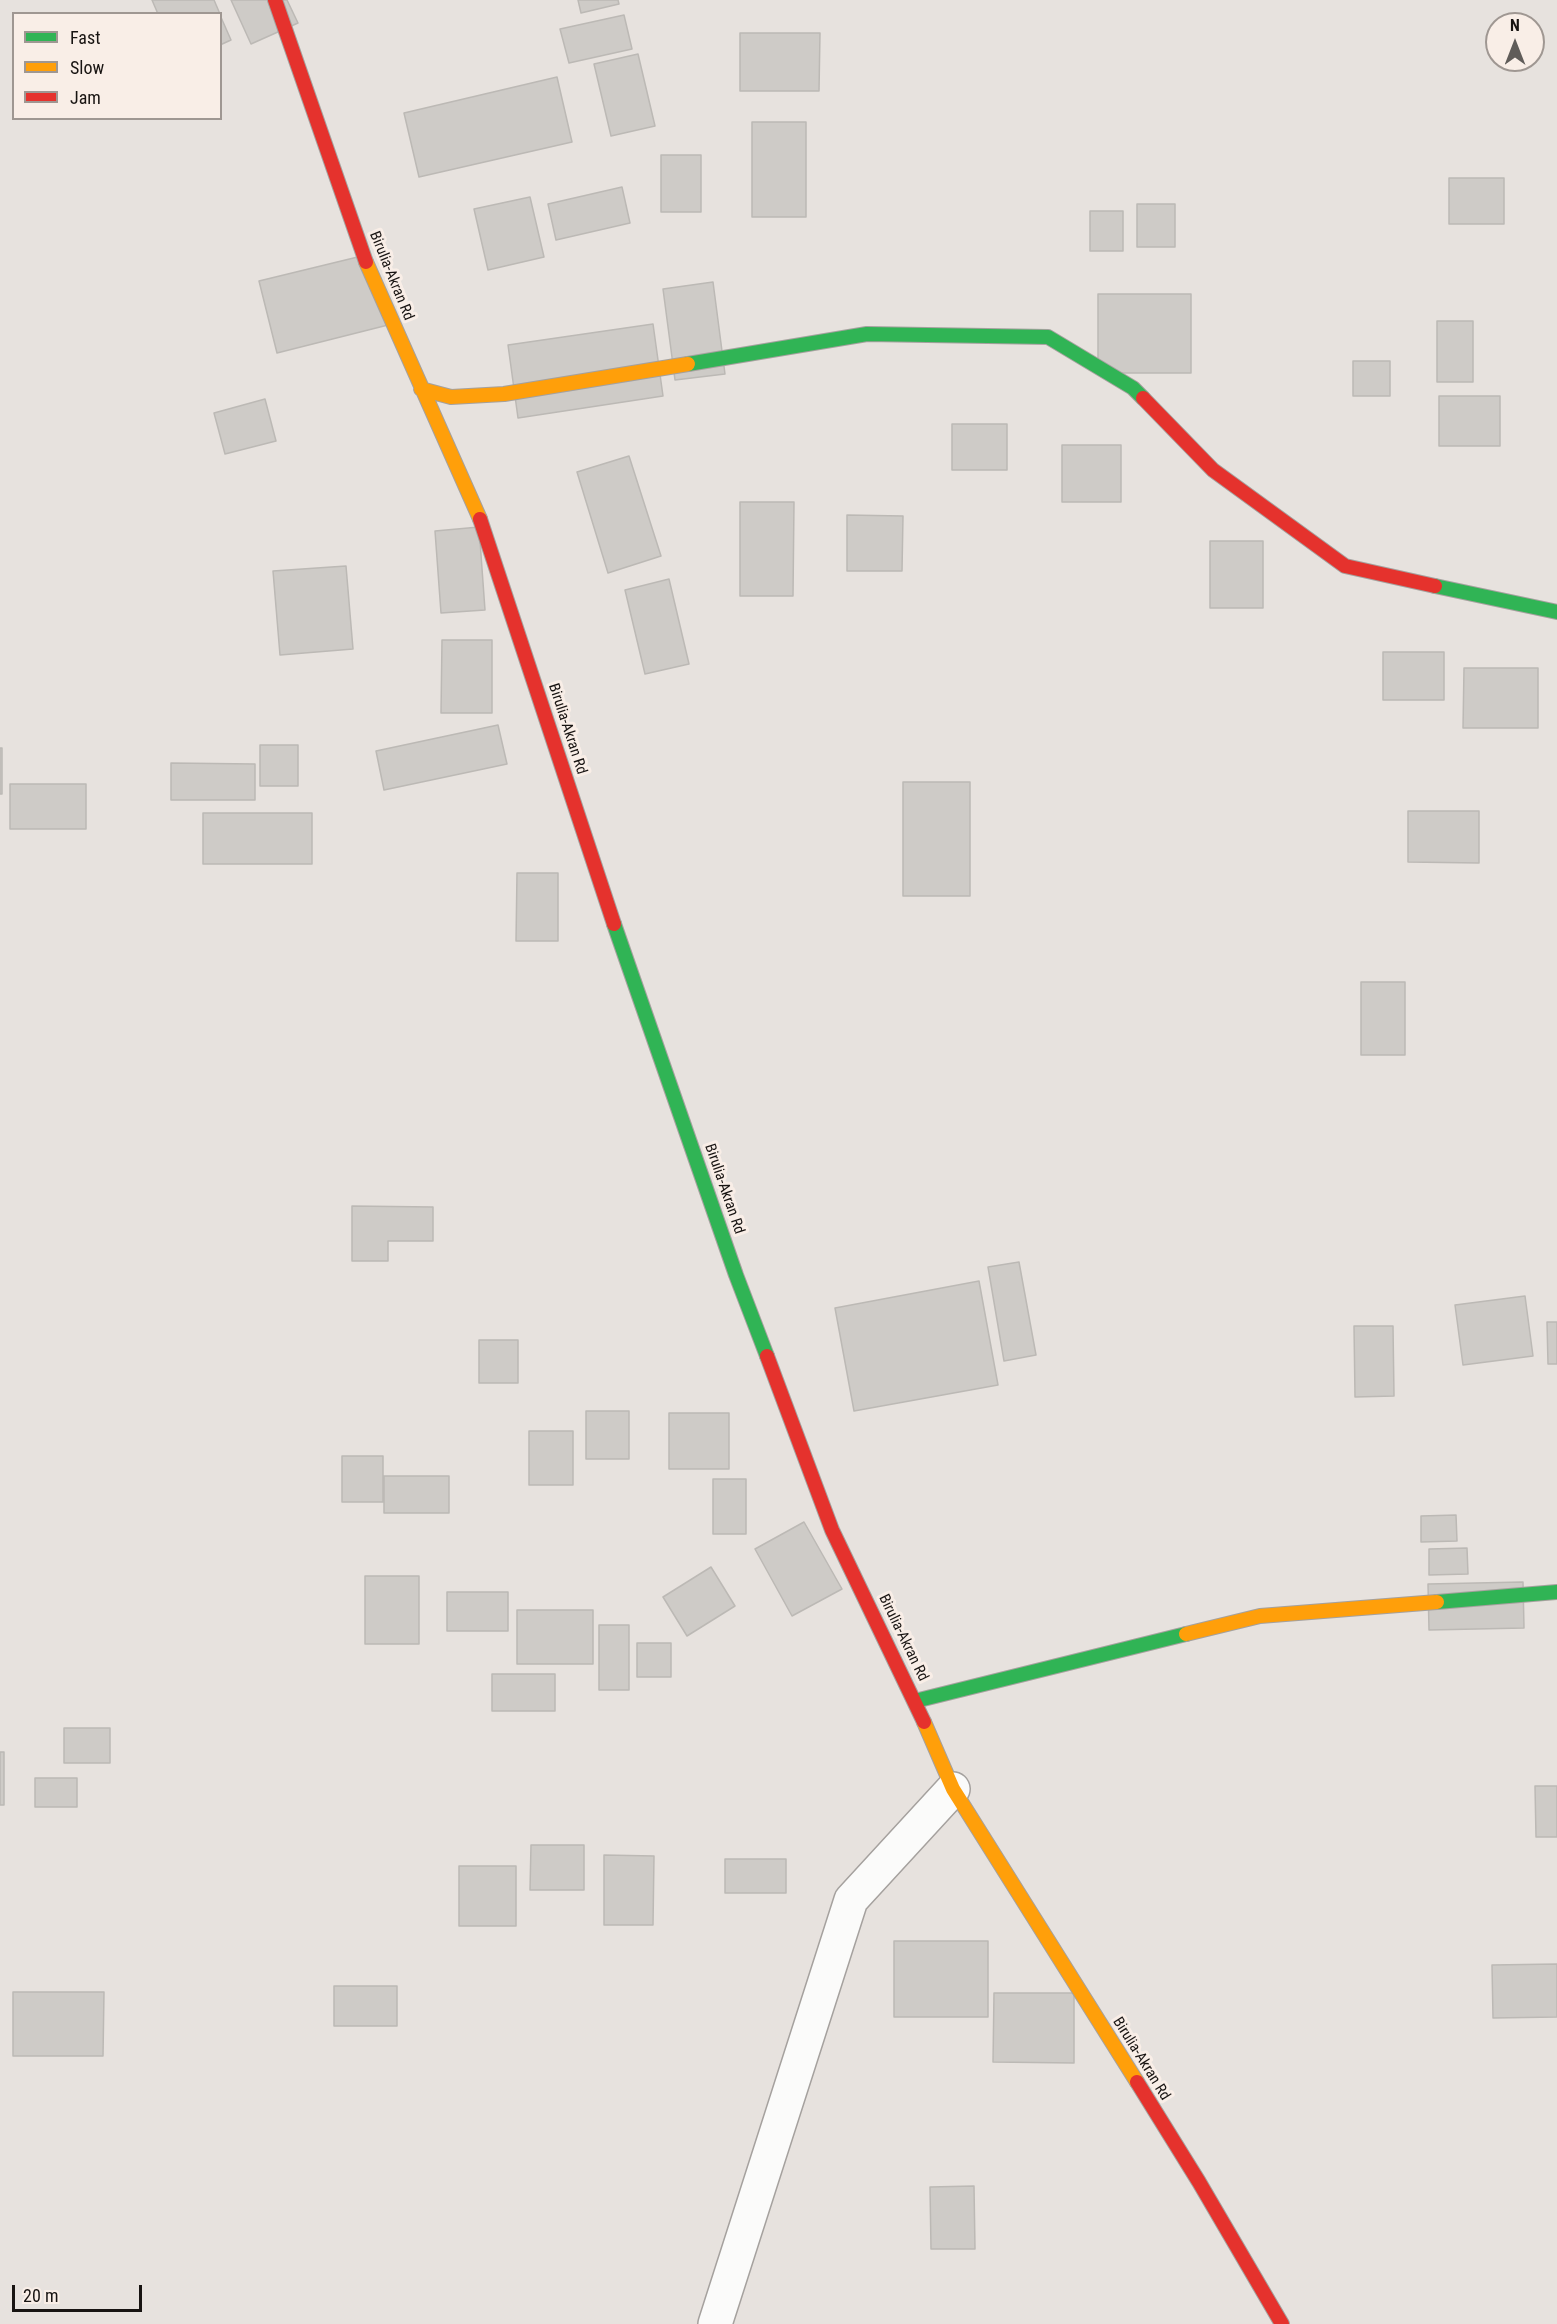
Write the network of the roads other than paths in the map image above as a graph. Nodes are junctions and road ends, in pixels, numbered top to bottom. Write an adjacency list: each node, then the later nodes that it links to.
1 (275, 0): 2 (street, Birulia-Akran Rd)
2 (421, 389): 3 (street); 5 (street, Birulia-Akran Rd)
3 (1557, 612)
4 (1557, 1592): 5 (street)
5 (915, 1701): 6 (street, Birulia-Akran Rd)
6 (953, 1789): 7 (street); 8 (street, Birulia-Akran Rd)
7 (715, 2324)
8 (1282, 2324)

